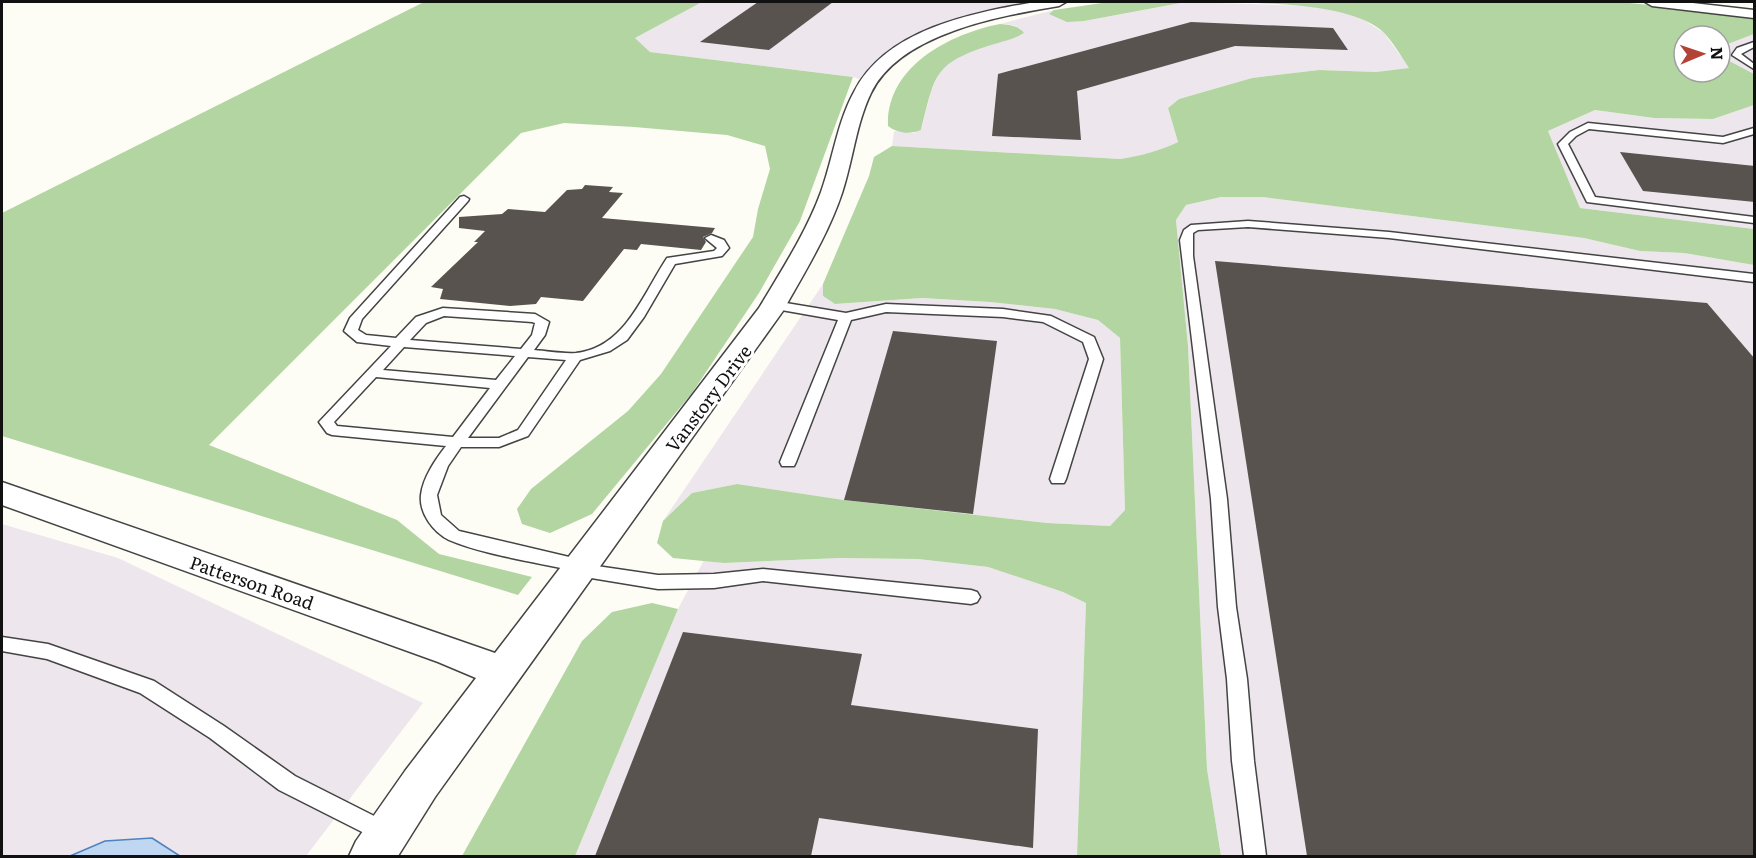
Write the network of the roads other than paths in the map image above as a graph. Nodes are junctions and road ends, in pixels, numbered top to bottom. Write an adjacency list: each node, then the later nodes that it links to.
1 (1059, 2): 3 (street, Vanstory Drive)
2 (1652, 2): 4 (street)
3 (993, 7): 12 (street, Vanstory Drive)
4 (1755, 14)
5 (1755, 44): 6 (lane)
6 (1755, 67)
7 (1755, 131): 9 (lane)
8 (464, 199): 14 (lane)
9 (1755, 220)
10 (711, 238): 16 (lane)
11 (1755, 278): 28 (lane)
12 (774, 305): 13 (lane); 23 (street, Vanstory Drive)
13 (846, 317): 20 (lane); 21 (lane)
14 (400, 343): 15 (lane); 15 (lane); 17 (lane)
15 (524, 353): 16 (lane); 18 (lane)
16 (575, 357): 19 (lane)
17 (373, 373): 18 (lane); 19 (lane)
18 (500, 385): 19 (lane)
19 (457, 442): 23 (lane)
20 (788, 462)
21 (1058, 479)
22 (2, 493): 26 (street, Patterson Road)
23 (580, 568): 24 (lane); 26 (street, Vanstory Drive)
24 (971, 597)
25 (2, 644): 27 (lane)
26 (502, 672): 27 (street, Vanstory Drive)
27 (379, 845)
28 (1255, 856)

